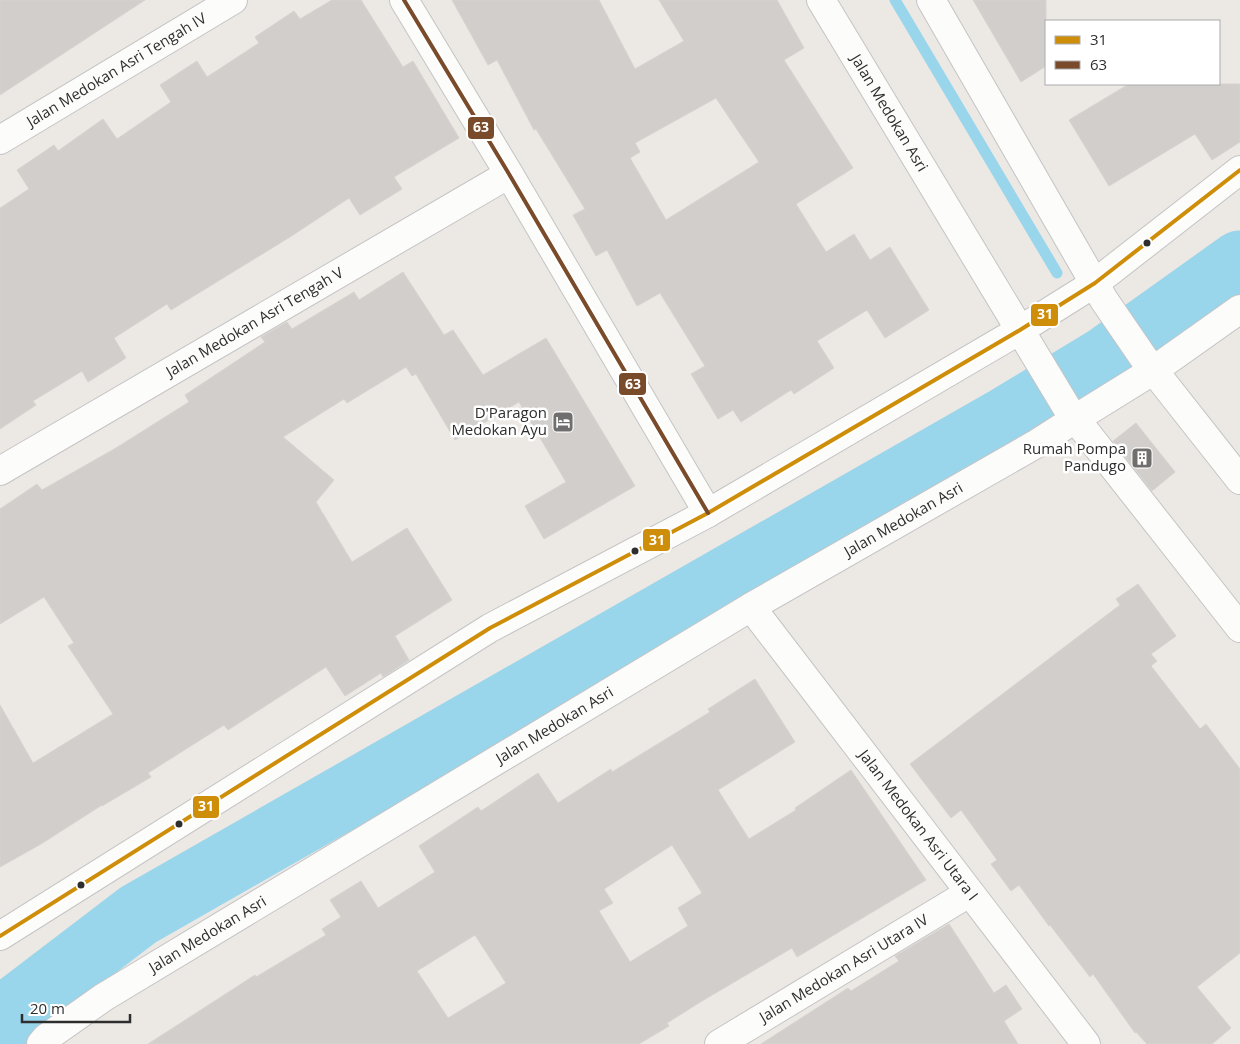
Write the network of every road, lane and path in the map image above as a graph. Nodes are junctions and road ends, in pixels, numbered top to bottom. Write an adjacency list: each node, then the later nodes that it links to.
1 (233, 0): 5 (street, Jalan Medokan Asri Tengah IV)
2 (404, 0): 7 (street)
3 (821, 0): 10 (street, Jalan Medokan Asri)
4 (931, 0): 8 (street)
5 (0, 140)
6 (1240, 170): 8 (street)
7 (509, 174): 13 (street, Jalan Medokan Asri Tengah V); 15 (street)
8 (1100, 292): 10 (street); 11 (street)
9 (1240, 309): 11 (street)
10 (1023, 336): 12 (street, Jalan Medokan Asri); 15 (street)
11 (1149, 364): 12 (street); 14 (street)
12 (1071, 413): 16 (street, Jalan Medokan Asri); 17 (street)
13 (0, 471)
14 (1240, 480)
15 (708, 513): 19 (street)
16 (750, 607): 18 (street, Jalan Medokan Asri Utara I); 20 (street, Jalan Medokan Asri)
17 (1240, 628)
18 (969, 893): 21 (street, Jalan Medokan Asri Utara IV); 22 (street, Jalan Medokan Asri Utara I)
19 (0, 936)
20 (46, 1042)
21 (719, 1044)
22 (1086, 1044)

